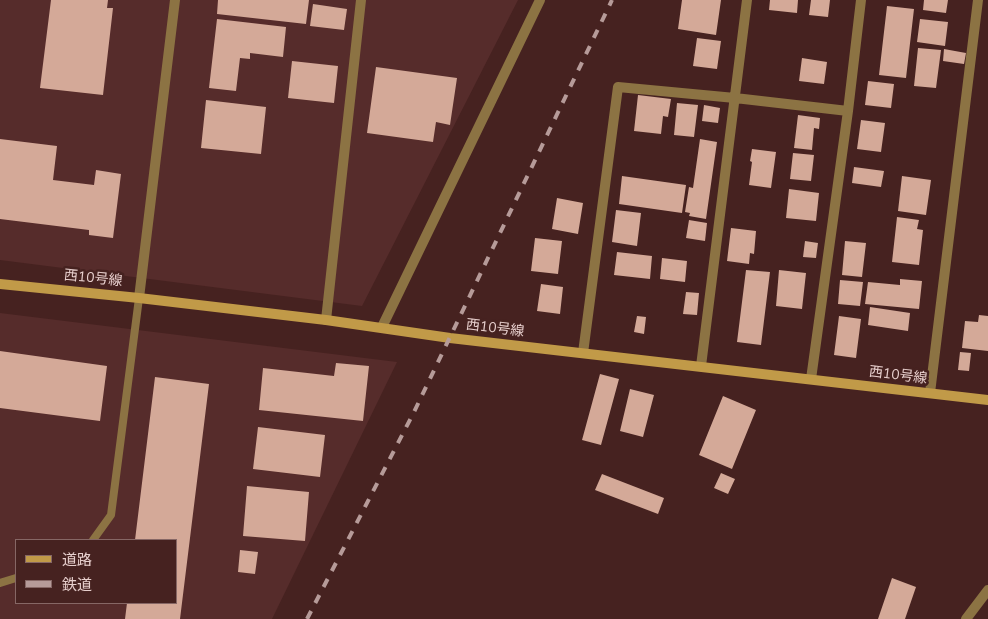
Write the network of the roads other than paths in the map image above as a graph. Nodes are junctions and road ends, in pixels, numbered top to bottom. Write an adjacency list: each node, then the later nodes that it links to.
1 (175, 0): 10 (street)
2 (361, 0): 11 (street)
3 (540, 0): 12 (street)
4 (746, 0): 7 (street)
5 (861, 0): 8 (street)
6 (978, 0): 16 (street)
7 (735, 98): 8 (street); 13 (street); 14 (street)
8 (848, 111): 15 (street)
9 (0, 284): 10 (street, 西10号線)
10 (140, 298): 11 (street, 西10号線); 18 (lane)
11 (326, 320): 12 (street, 西10号線)
12 (382, 327): 13 (street, 西10号線)
13 (583, 353): 14 (street, 西10号線)
14 (701, 366): 15 (street, 西10号線)
15 (811, 380): 16 (street, 西10号線)
16 (930, 393): 17 (street, 西10号線)
17 (988, 400)
18 (94, 539)
19 (15, 578): 20 (lane)
20 (0, 583)
21 (988, 590): 22 (street)
22 (966, 619)

